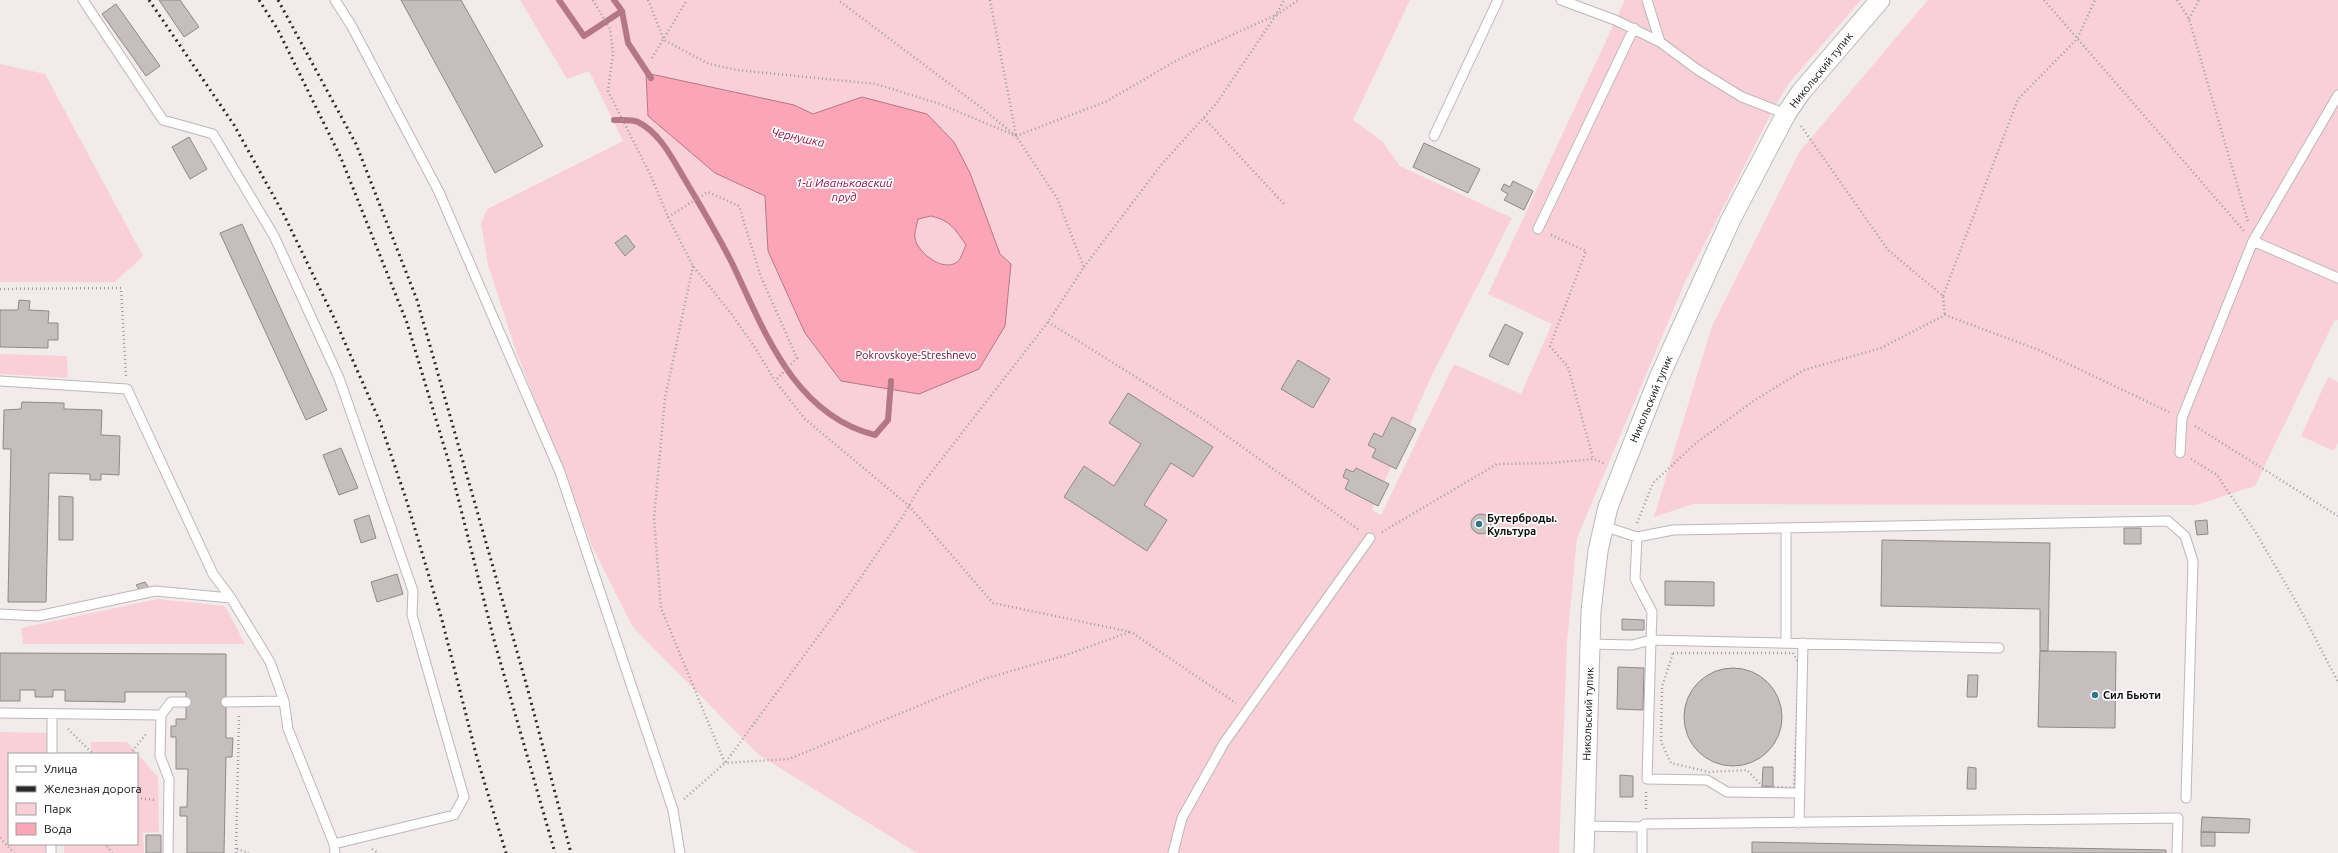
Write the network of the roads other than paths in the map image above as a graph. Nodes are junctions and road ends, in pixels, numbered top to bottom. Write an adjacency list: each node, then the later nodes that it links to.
1 (84, 0): 40 (lane)
2 (335, 0): 42 (lane)
3 (1498, 0): 11 (lane)
4 (1561, 0): 7 (lane)
5 (1647, 0): 8 (lane)
6 (1880, 0): 10 (street, Никольский тупик)
7 (1634, 28): 8 (lane); 12 (lane)
8 (1660, 42): 10 (lane)
9 (2338, 95): 13 (lane)
10 (1786, 114): 17 (street, Никольский тупик)
11 (1434, 136)
12 (1538, 229)
13 (2253, 242): 14 (lane); 16 (lane)
14 (2338, 278)
15 (0, 381): 21 (lane)
16 (2180, 453)
17 (1603, 526): 19 (lane); 25 (street, Никольский тупик)
18 (1786, 528): 19 (lane); 24 (lane); 36 (lane)
19 (1635, 536): 23 (lane)
20 (1370, 538): 43 (lane)
21 (231, 598): 22 (lane); 28 (lane)
22 (0, 614)
23 (1651, 640): 24 (lane); 25 (lane); 35 (lane)
24 (1786, 643): 26 (lane)
25 (1590, 644): 38 (street, Никольский тупик)
26 (1802, 644): 27 (lane); 35 (lane)
27 (1999, 648)
28 (284, 701): 30 (lane); 40 (lane)
29 (186, 702): 33 (lane)
30 (226, 702)
31 (0, 713): 32 (lane)
32 (52, 714): 33 (lane); 34 (lane)
33 (161, 715): 41 (lane)
34 (52, 753)
35 (1799, 793): 37 (lane)
36 (2186, 798)
37 (1799, 823): 39 (lane); 46 (lane)
38 (1585, 826): 39 (lane); 44 (street, Никольский тупик)
39 (1644, 826): 45 (lane)
40 (335, 848)
41 (168, 853)
42 (680, 853)
43 (1173, 853)
44 (1584, 853)
45 (1642, 853)
46 (2177, 853)

